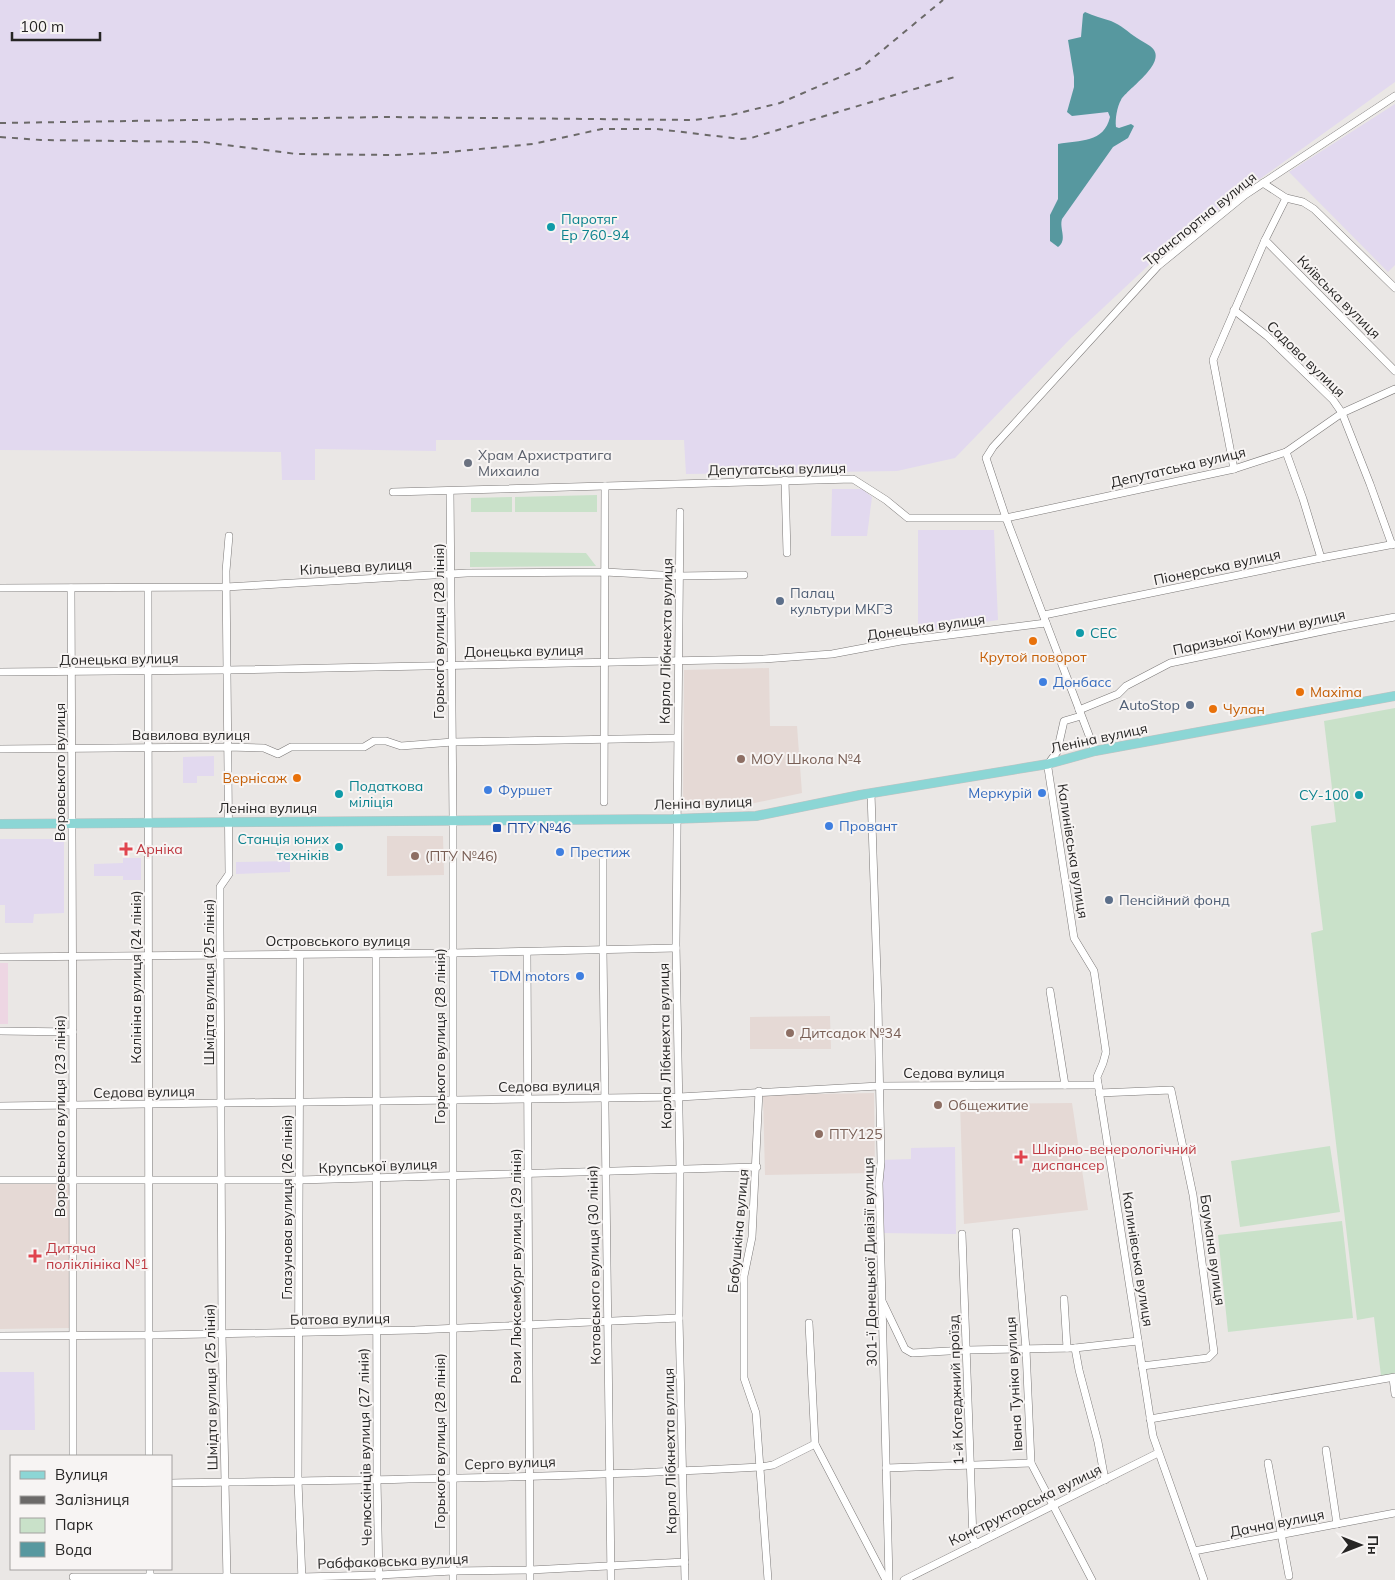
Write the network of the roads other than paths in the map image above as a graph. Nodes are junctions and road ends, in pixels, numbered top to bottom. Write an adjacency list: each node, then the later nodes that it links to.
1 (1395, 96): 2 (street, Транспортна вулиця)
2 (1263, 183): 3 (street); 17 (street, Транспортна вулиця)
3 (1286, 198): 4 (street); 5 (street)
4 (1265, 240): 6 (street); 7 (street, Київська вулиця)
5 (1395, 288)
6 (1234, 310): 9 (street, Садова вулиця); 11 (street)
7 (1395, 371)
8 (1395, 389): 9 (street, Депутатська вулиця)
9 (1342, 413): 10 (street, Депутатська вулиця); 19 (street, Садова вулиця)
10 (1286, 452): 11 (street, Депутатська вулиця); 21 (street)
11 (1234, 469): 17 (street, Депутатська вулиця)
12 (785, 480): 13 (street, Депутатська вулиця); 17 (street, Депутатська вулиця); 20 (street)
13 (605, 486): 15 (street, Депутатська вулиця); 22 (street)
14 (393, 492): 15 (street, Депутатська вулиця)
15 (450, 492): 23 (street, Горького вулиця (28 лiнiя))
16 (680, 512): 25 (street, Карла Лібкнехта вулиця)
17 (1006, 518): 30 (street)
18 (229, 536): 26 (street, Шмідта вулиця (25 лiнiя))
19 (1394, 545): 21 (street, Піонерська вулиця)
20 (787, 553)
21 (1320, 558): 30 (street, Піонерська вулиця)
22 (605, 572): 23 (street, Кільцева вулиця); 25 (street, Кільцева вулиця); 34 (street)
23 (451, 574): 26 (street, Кільцева вулиця); 35 (street, Горького вулиця (28 лiнiя))
24 (744, 575): 25 (street, Кільцева вулиця)
25 (679, 576): 33 (street, Карла Лібкнехта вулиця)
26 (226, 587): 29 (street, Кільцева вулиця); 37 (street, Шмідта вулиця (25 лiнiя))
27 (0, 588): 28 (street, Кільцева вулиця)
28 (71, 588): 29 (street, Кільцева вулиця); 39 (street, Воровського вулиця)
29 (148, 588): 36 (street, Калініна вулиця (24 лiнiя))
30 (1044, 615): 32 (street)
31 (1395, 617): 41 (street, Паризької Комуни вулиця)
32 (1046, 623): 33 (street, Донецька вулиця); 41 (street)
33 (678, 661): 34 (street, Донецька вулиця); 43 (street, Карла Лібкнехта вулиця)
34 (605, 662): 35 (street, Донецька вулиця); 42 (street)
35 (452, 665): 37 (street, Донецька вулиця); 44 (street, Горького вулиця (28 лiнiя))
36 (148, 670): 37 (street, Донецька вулиця); 39 (street, Донецька вулиця); 47 (street, Калініна вулиця (24 лiнiя))
37 (227, 670): 45 (street, Шмідта вулиця (25 лiнiя))
38 (0, 672): 39 (street, Донецька вулиця)
39 (71, 672): 46 (street, Воровського вулиця)
40 (1395, 696): 49 (main road, Леніна вулиця)
41 (1080, 713): 49 (street); 50 (street, Паризької Комуни вулиця)
42 (604, 738): 43 (street, Вавилова вулиця); 44 (street, Вавилова вулиця); 52 (street)
43 (677, 738): 53 (street, Карла Лібкнехта вулиця)
44 (453, 742): 45 (street, Вавилова вулиця); 54 (street, Горького вулиця (28 лiнiя))
45 (228, 747): 47 (street, Вавилова вулиця); 55 (street, Шмідта вулиця (25 лiнiя))
46 (72, 748): 47 (street, Вавилова вулиця); 48 (street, Вавилова вулиця); 56 (street, Воровського вулиця)
47 (148, 748): 57 (street, Калініна вулиця (24 лiнiя))
48 (0, 749)
49 (1095, 751): 50 (main road, Леніна вулиця)
50 (1048, 764): 51 (main road, Леніна вулиця); 75 (street, Калинівська вулиця)
51 (871, 793): 53 (main road, Леніна вулиця); 74 (street, 301-ї Донецької Дивізії вулиця)
52 (604, 802)
53 (676, 819): 54 (main road, Леніна вулиця); 60 (street, Карла Лібкнехта вулиця)
54 (453, 820): 55 (main road, Леніна вулиця); 63 (street, Горького вулиця (28 лiнiя))
55 (228, 822): 57 (main road, Леніна вулиця); 64 (street, Шмідта вулиця (25 лiнiя))
56 (73, 823): 57 (main road, Леніна вулиця); 58 (main road, Леніна вулиця); 69 (street, Воровського вулиця)
57 (148, 823): 67 (street, Калініна вулиця (24 лiнiя))
58 (0, 824)
59 (603, 858): 61 (street, Котовського вулиця (30 лiнiя))
60 (676, 948): 61 (street, Островського вулиця); 77 (street, Карла Лібкнехта вулиця)
61 (603, 950): 62 (street, Островського вулиця); 78 (street, Котовського вулиця (30 лiнiя))
62 (526, 952): 63 (street, Островського вулиця); 79 (street, Рози Люксембург вулиця (29 лiнiя))
63 (452, 953): 66 (street, Островського вулиця); 80 (street, Горького вулиця (28 лiнiя))
64 (220, 954): 65 (street, Островського вулиця); 67 (street, Островського вулиця); 83 (street, Шмідта вулиця (25 лiнiя))
65 (300, 954): 66 (street, Островського вулиця); 82 (street, Глазунова вулиця (26 лiнiя))
66 (376, 954): 81 (street, Челюскінців вулиця (27 лiнiя))
67 (149, 956): 69 (street, Островського вулиця); 84 (street, Калініна вулиця (24 лiнiя))
68 (0, 957): 69 (street, Островського вулиця)
69 (72, 957): 72 (street, Воровського вулиця (23 лiнiя))
70 (1050, 991): 73 (street)
71 (0, 1031): 72 (street)
72 (73, 1032): 85 (street, Воровського вулиця (23 лiнiя))
73 (1066, 1085): 74 (street, Седова вулиця); 75 (street, Седова вулиця)
74 (879, 1086): 76 (street, Седова вулиця); 101 (street, 301-ї Донецької Дивізії вулиця)
75 (1098, 1089): 113 (street, Калинівська вулиця); 117 (street, Баумана вулиця)
76 (759, 1092): 77 (street, Седова вулиця); 87 (street, Бабушкіна вулиця)
77 (679, 1096): 78 (street, Седова вулиця); 88 (street, Карла Лібкнехта вулиця)
78 (605, 1098): 79 (street, Седова вулиця); 89 (street, Котовського вулиця (30 лiнiя))
79 (527, 1099): 80 (street, Седова вулиця); 90 (street, Рози Люксембург вулиця (29 лiнiя))
80 (452, 1100): 81 (street, Седова вулиця); 91 (street, Горького вулиця (28 лiнiя))
81 (376, 1101): 82 (street, Седова вулиця); 92 (street, Челюскінців вулиця (27 лiнiя))
82 (300, 1102): 83 (street, Седова вулиця); 96 (street, Глазунова вулиця (26 лiнiя))
83 (222, 1103): 84 (street, Седова вулиця); 95 (street, Шмідта вулиця (25 лiнiя))
84 (149, 1104): 85 (street, Седова вулиця); 97 (street, Калініна вулиця (24 лiнiя))
85 (73, 1105): 86 (street, Седова вулиця); 94 (street, Воровського вулиця (23 лiнiя))
86 (0, 1106)
87 (757, 1167): 88 (street, Крупської вулиця); 129 (street, Бабушкіна вулиця)
88 (680, 1169): 89 (street, Крупської вулиця); 102 (street, Карла Лібкнехта вулиця)
89 (606, 1172): 90 (street, Крупської вулиця); 103 (street, Котовського вулиця (30 лiнiя))
90 (528, 1174): 91 (street, Крупської вулиця); 105 (street, Рози Люксембург вулиця (29 лiнiя))
91 (452, 1176): 92 (street, Крупської вулиця); 106 (street, Горького вулиця (28 лiнiя))
92 (376, 1178): 96 (street, Крупської вулиця); 107 (street, Челюскінців вулиця (27 лiнiя))
93 (0, 1180): 94 (street, Крупської вулиця)
94 (72, 1180): 97 (street, Крупської вулиця); 110 (street, Воровського вулиця (23 лiнiя))
95 (222, 1180): 96 (street, Крупської вулиця); 97 (street, Крупської вулиця); 109 (street, Шмідта вулиця (25 лiнiя))
96 (299, 1180): 108 (street, Глазунова вулиця (26 лiнiя))
97 (149, 1181): 111 (street, Калініна вулиця (24 лiнiя))
98 (1016, 1232): 115 (street, Івана Туніка вулиця)
99 (962, 1234): 116 (street, 1-й Котеджний проїзд)
100 (1064, 1299): 114 (street)
101 (882, 1301): 116 (street); 130 (street, 301-ї Донецької Дивізії вулиця)
102 (679, 1318): 103 (street, Батова вулиця); 131 (street, Карла Лібкнехта вулиця)
103 (608, 1322): 105 (street, Батова вулиця); 132 (street, Котовського вулиця (30 лiнiя))
104 (809, 1323): 121 (street)
105 (529, 1325): 106 (street, Батова вулиця); 133 (street, Рози Люксембург вулиця (29 лiнiя))
106 (453, 1328): 107 (street, Батова вулиця); 134 (street, Горького вулиця (28 лiнiя))
107 (377, 1331): 108 (street, Батова вулиця); 135 (street, Челюскінців вулиця (27 лiнiя))
108 (299, 1332): 109 (street, Батова вулиця); 137 (street, Глазунова вулиця (26 лiнiя))
109 (222, 1334): 111 (street, Батова вулиця); 138 (street, Шмідта вулиця (25 лiнiя))
110 (74, 1335): 111 (street, Батова вулиця); 112 (street, Батова вулиця); 124 (street, Воровського вулиця (23 лiнiя))
111 (149, 1335): 125 (street, Калініна вулиця (24 лiнiя))
112 (0, 1336)
113 (1138, 1341): 114 (street); 117 (street, Калинівська вулиця)
114 (1071, 1348): 115 (street); 136 (street)
115 (1026, 1349): 116 (street); 126 (street, Івана Туніка вулиця)
116 (967, 1350): 128 (street, 1-й Котеджний проїзд)
117 (1142, 1366): 120 (street, Калинівська вулиця)
118 (1394, 1378): 119 (street); 120 (street)
119 (1395, 1394)
120 (1150, 1419): 123 (street, Калинівська вулиця)
121 (815, 1444): 129 (street, Серго вулиця); 161 (street)
122 (1326, 1450): 142 (street)
123 (1158, 1453): 136 (street, Конструкторська вулиця); 145 (street, Калинівська вулиця)
124 (73, 1455)
125 (149, 1455)
126 (1031, 1463): 128 (street); 140 (street, Івана Туніка вулиця)
127 (1268, 1463): 143 (street)
128 (972, 1466): 130 (street); 144 (street, 1-й Котеджний проїзд)
129 (760, 1467): 131 (street, Серго вулиця); 160 (street, Бабушкіна вулиця)
130 (886, 1468): 161 (street, 301-ї Донецької Дивізії вулиця)
131 (682, 1471): 132 (street, Серго вулиця); 146 (street, Карла Лібкнехта вулиця)
132 (610, 1472): 133 (street, Серго вулиця); 147 (street, Котовського вулиця (30 лiнiя))
133 (529, 1476): 134 (street, Серго вулиця); 148 (street, Рози Люксембург вулиця (29 лiнiя))
134 (453, 1477): 135 (street, Серго вулиця); 149 (street, Горького вулиця (28 лiнiя))
135 (377, 1479): 137 (street, Серго вулиця); 152 (street, Челюскінців вулиця (27 лiнiя))
136 (1105, 1480): 140 (street, Конструкторська вулиця)
137 (298, 1481): 138 (street, Серго вулиця); 155 (street, Глазунова вулиця (26 лiнiя))
138 (225, 1482): 139 (street, Серго вулиця); 154 (street, Шмідта вулиця (25 лiнiя))
139 (172, 1483)
140 (1053, 1506): 144 (street, Конструкторська вулиця); 163 (street, Івана Туніка вулиця)
141 (1395, 1513): 142 (street, Дачна вулиця)
142 (1337, 1524): 143 (street, Дачна вулиця)
143 (1281, 1536): 145 (street, Дачна вулиця); 151 (street)
144 (977, 1544): 162 (street, Конструкторська вулиця)
145 (1194, 1551): 164 (street, Калинівська вулиця)
146 (685, 1562): 147 (street, Рабфаковська вулиця); 159 (street, Карла Лібкнехта вулиця)
147 (611, 1565): 148 (street, Рабфаковська вулиця); 158 (street, Котовського вулиця (30 лiнiя))
148 (530, 1570): 149 (street, Рабфаковська вулиця); 157 (street, Рози Люксембург вулиця (29 лiнiя))
149 (453, 1571): 152 (street, Рабфаковська вулиця); 156 (street, Горького вулиця (28 лiнiя))
150 (73, 1575): 153 (street, Рабфаковська вулиця)
151 (1289, 1576)
152 (379, 1578): 155 (street, Рабфаковська вулиця)
153 (150, 1579): 154 (street, Рабфаковська вулиця)
154 (227, 1579): 155 (street, Рабфаковська вулиця)
155 (302, 1579)
156 (453, 1580)
157 (530, 1580)
158 (611, 1580)
159 (685, 1580)
160 (768, 1580)
161 (888, 1580)
162 (904, 1580)
163 (1092, 1580)
164 (1204, 1580)

